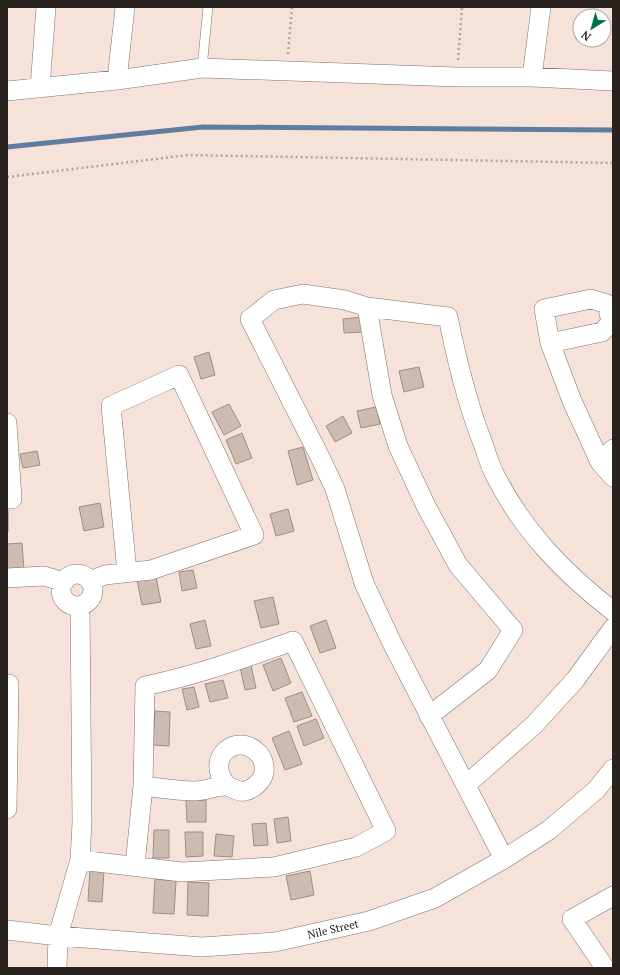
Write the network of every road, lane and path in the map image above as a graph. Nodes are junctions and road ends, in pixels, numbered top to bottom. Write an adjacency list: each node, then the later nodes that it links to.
1 (46, 7): 13 (street)
2 (124, 7): 11 (street)
3 (208, 7): 7 (lane)
4 (292, 7): 8 (path)
5 (462, 7): 9 (path)
6 (540, 7): 10 (street)
7 (202, 68): 8 (street); 11 (street)
8 (287, 72): 9 (street)
9 (457, 77): 10 (street)
10 (532, 77): 12 (street)
11 (117, 80): 13 (street)
12 (613, 81)
13 (40, 88): 14 (street)
14 (7, 91)
15 (613, 163): 16 (path)
16 (7, 177)
17 (367, 307): 28 (street); 31 (street); 31 (street)
18 (550, 343): 20 (street)
19 (7, 422): 22 (street)
20 (607, 456): 21 (street)
21 (613, 477)
22 (7, 499)
23 (127, 572): 23 (street); 25 (street)
24 (7, 578): 26 (street)
25 (90, 581): 26 (street); 27 (street)
26 (64, 582): 27 (street)
27 (80, 606): 37 (street)
28 (613, 611)
29 (613, 628): 33 (street)
30 (8, 684): 36 (street)
31 (429, 716): 33 (street)
32 (613, 769): 38 (street, Nile Street)
33 (467, 784): 38 (street)
34 (143, 786): 35 (street); 39 (street); 39 (street)
35 (227, 786)
36 (7, 809)
37 (80, 860): 39 (street); 42 (street)
38 (504, 860): 42 (street, Nile Street)
39 (135, 865)
40 (613, 896): 44 (street)
41 (7, 930): 42 (street, Nile Street)
42 (58, 936): 43 (street)
43 (57, 968)
44 (605, 968)

